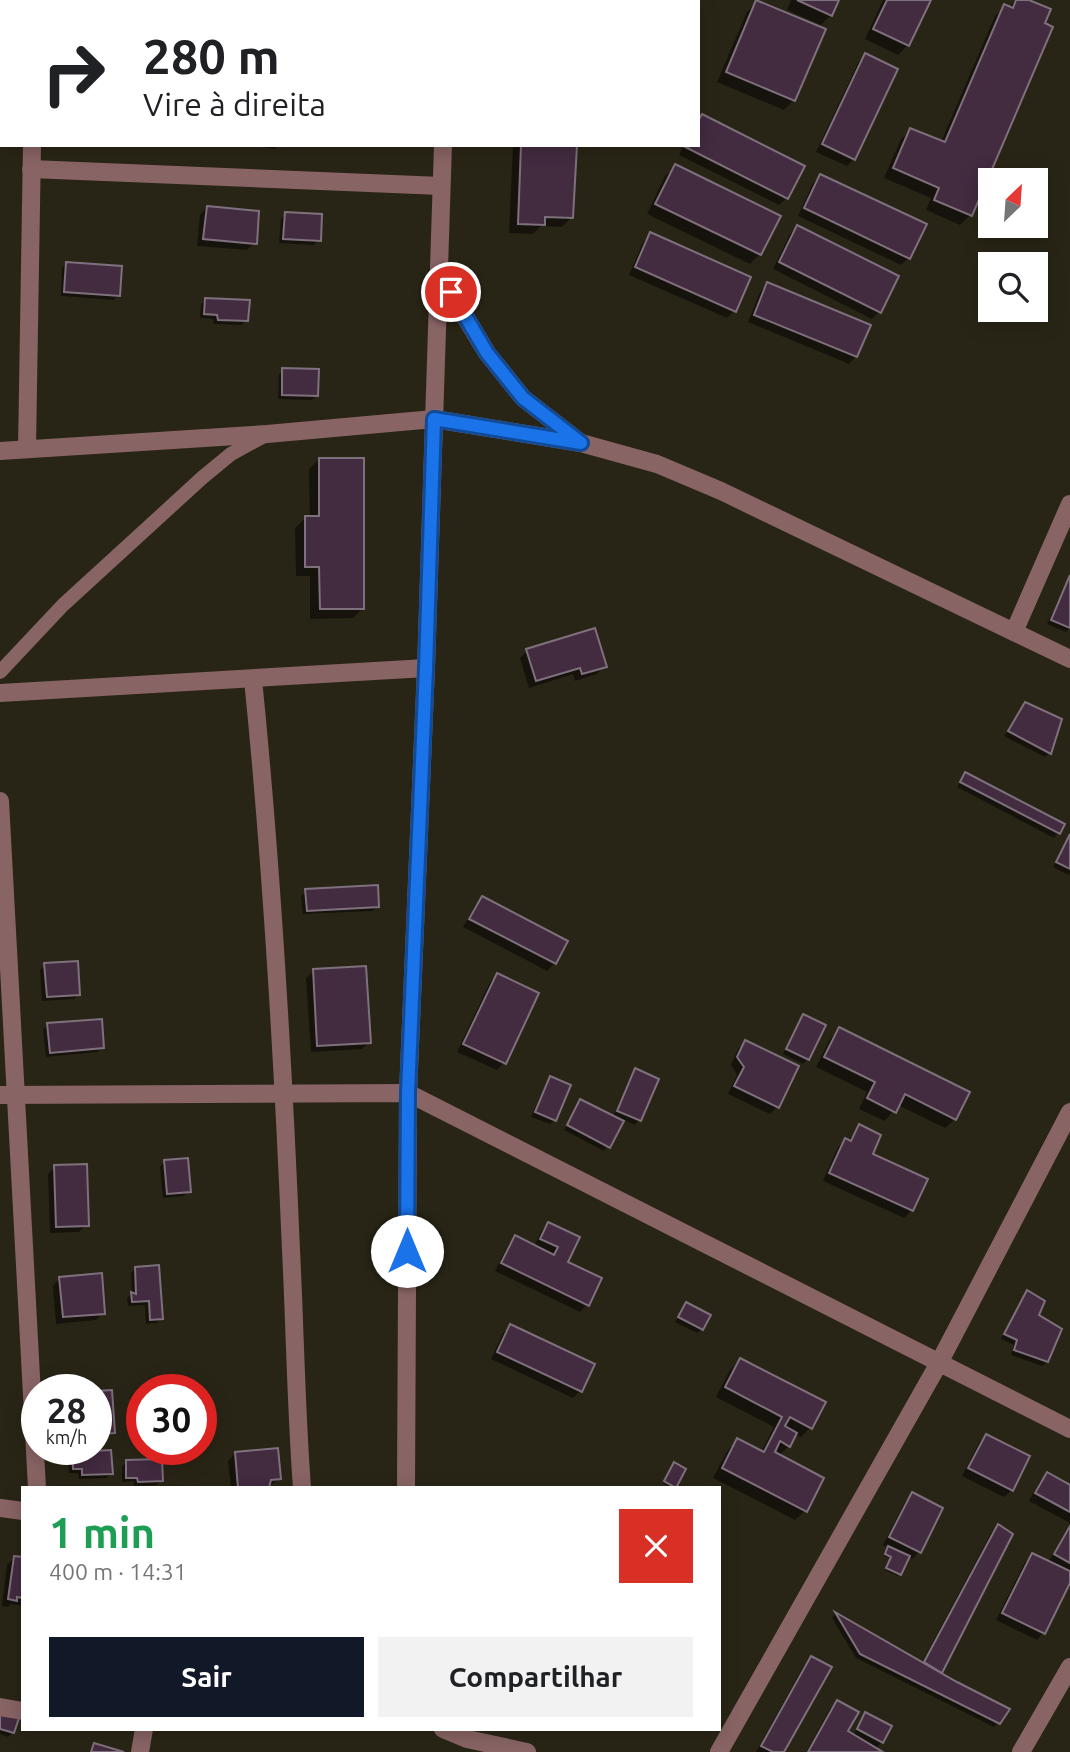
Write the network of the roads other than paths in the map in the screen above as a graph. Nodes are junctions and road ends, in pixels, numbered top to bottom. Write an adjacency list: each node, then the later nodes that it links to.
1 (32, 147): 3 (street)
2 (443, 147): 4 (street)
3 (31, 169): 4 (street); 9 (street)
4 (441, 186): 5 (street)
5 (438, 272): 6 (street); 8 (street)
6 (434, 419): 7 (street); 8 (street); 14 (street)
7 (267, 434): 9 (street); 15 (street)
8 (581, 443): 12 (street)
9 (27, 449): 10 (street)
10 (0, 451)
11 (1070, 504): 12 (street)
12 (1014, 632): 13 (street)
13 (1070, 659)
14 (426, 668): 16 (street); 19 (street)
15 (0, 672)
16 (253, 679): 17 (street); 21 (street)
17 (0, 693)
18 (0, 801): 20 (street)
19 (408, 1093): 21 (street); 23 (street); 27 (street)
20 (7, 1094): 21 (street); 25 (street)
21 (283, 1094): 26 (street)
22 (1070, 1112): 23 (street)
23 (939, 1363): 24 (street); 37 (street)
24 (1070, 1429)
25 (37, 1486)
26 (302, 1486)
27 (405, 1486)
28 (0, 1508): 29 (street)
29 (21, 1511)
30 (1070, 1667): 38 (street)
31 (0, 1707): 32 (street)
32 (21, 1711)
33 (143, 1731): 35 (street)
34 (448, 1731): 36 (street)
35 (140, 1752)
36 (527, 1752)
37 (719, 1752)
38 (1021, 1752)

